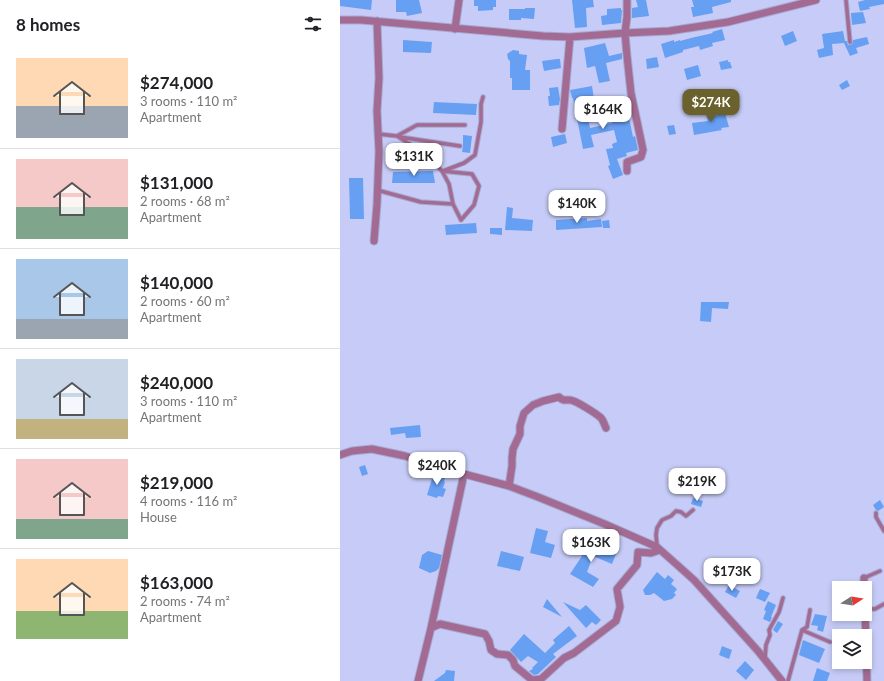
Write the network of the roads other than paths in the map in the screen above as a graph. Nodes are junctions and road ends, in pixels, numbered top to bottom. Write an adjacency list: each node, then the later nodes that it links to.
1 (459, 0): 8 (street)
2 (627, 0): 9 (street)
3 (816, 0): 5 (street)
4 (846, 0): 11 (lane)
5 (793, 3): 9 (street)
6 (340, 20): 7 (street)
7 (377, 22): 8 (street); 15 (street)
8 (455, 29): 10 (street)
9 (625, 33): 10 (street); 19 (street)
10 (570, 37): 14 (street)
11 (850, 42)
12 (483, 97): 18 (lane)
13 (464, 125): 16 (lane)
14 (562, 128)
15 (378, 134): 16 (lane); 20 (street)
16 (396, 136): 17 (lane); 18 (lane)
17 (460, 146)
18 (442, 171): 21 (lane); 21 (lane)
19 (627, 171)
20 (378, 190): 21 (lane); 22 (street)
21 (453, 204)
22 (374, 241)
23 (606, 428): 26 (street)
24 (340, 455): 25 (street)
25 (464, 474): 26 (street); 40 (street)
26 (509, 486): 30 (street)
27 (693, 510): 31 (lane)
28 (876, 513): 29 (lane)
29 (884, 531)
30 (643, 541): 31 (street); 32 (street)
31 (659, 549): 32 (street); 43 (street)
32 (638, 552): 40 (street)
33 (880, 571): 34 (lane)
34 (864, 578)
35 (782, 598): 43 (lane)
36 (884, 604): 37 (lane)
37 (872, 609)
38 (810, 610): 41 (lane)
39 (865, 621): 47 (street)
40 (431, 628): 44 (street)
41 (802, 630): 42 (lane); 46 (lane)
42 (830, 642)
43 (765, 659): 45 (street)
44 (418, 681)
45 (782, 681)
46 (788, 681)
47 (867, 681)

